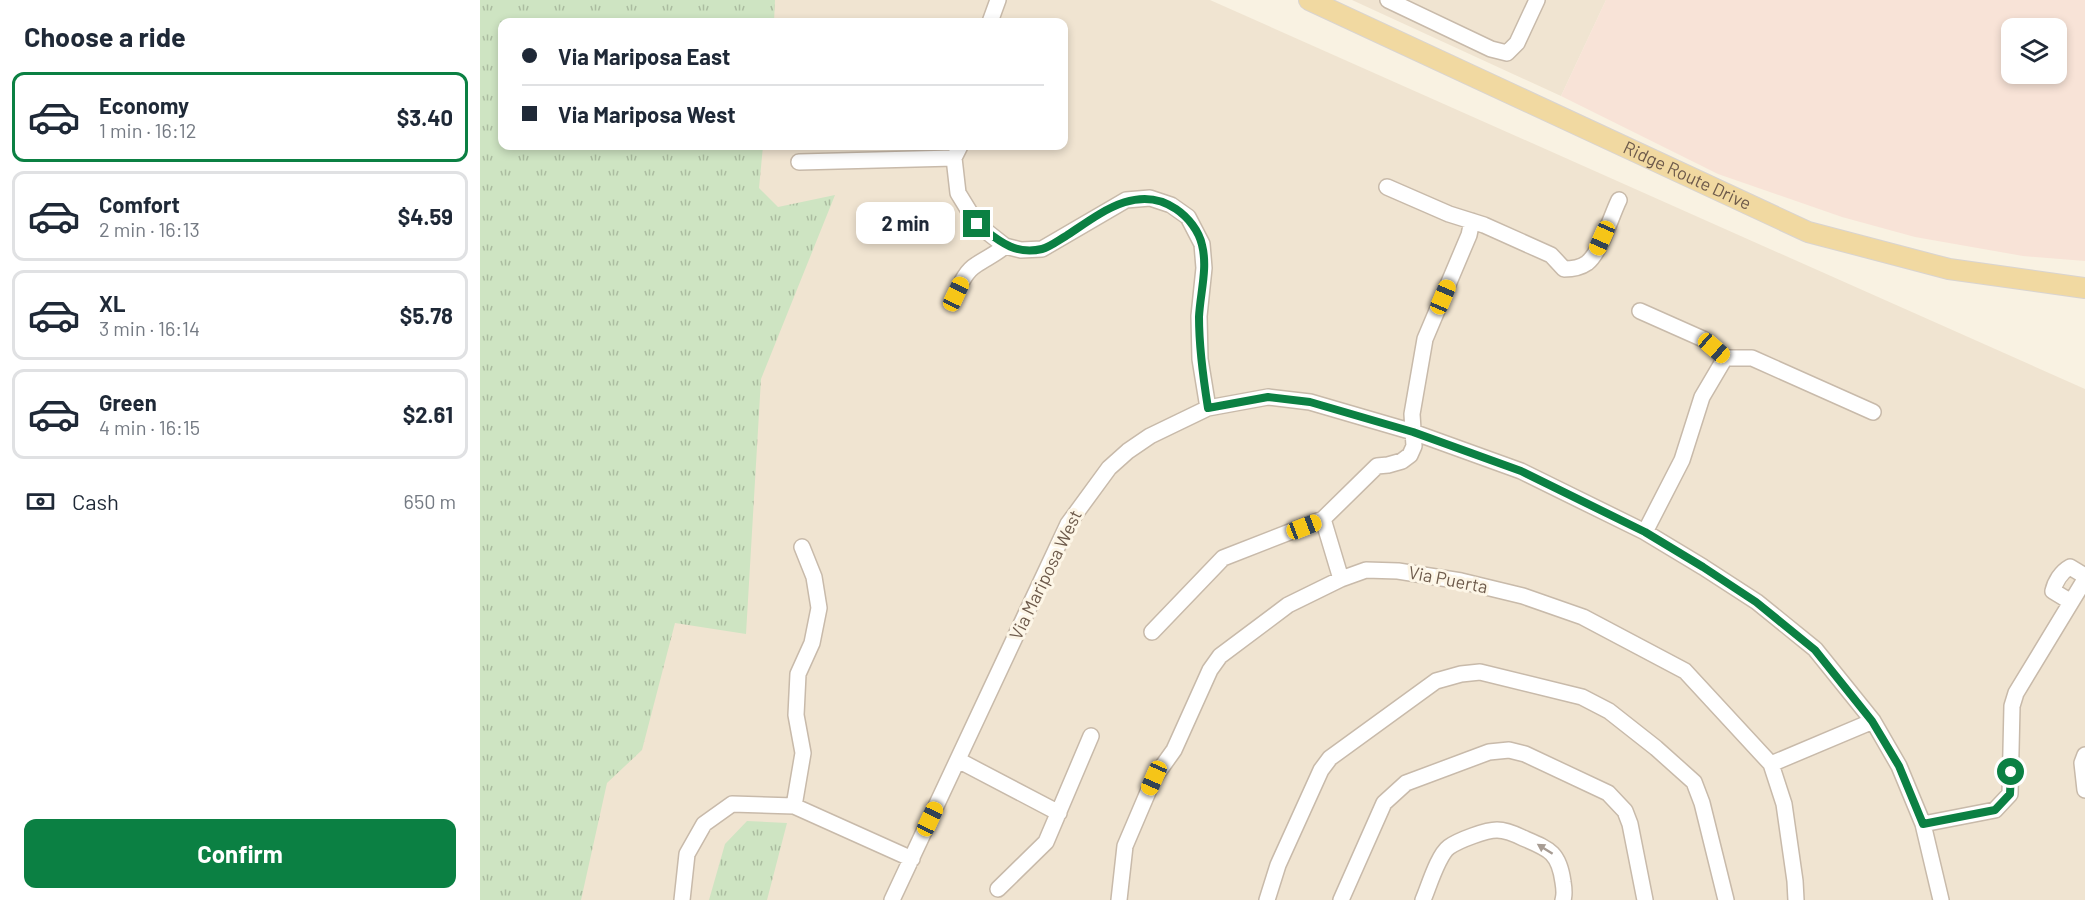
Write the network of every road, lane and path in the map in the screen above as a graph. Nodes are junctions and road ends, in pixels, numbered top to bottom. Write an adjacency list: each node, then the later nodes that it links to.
1 (998, 0): 5 (street)
2 (1309, 0): 12 (main road, Ridge Route Drive)
3 (1388, 0): 4 (street)
4 (1537, 0)
5 (991, 18)
6 (957, 152): 7 (street); 11 (street)
7 (799, 162)
8 (1387, 187): 10 (street)
9 (1619, 200): 10 (street)
10 (1472, 221): 18 (street)
11 (1005, 246): 13 (street); 16 (street)
12 (2085, 288)
13 (956, 294)
14 (1640, 311): 15 (street)
15 (1725, 358): 17 (street); 20 (street)
16 (1208, 408): 18 (street, Via Mariposa West); 28 (street, Via Mariposa West)
17 (1873, 412)
18 (1413, 432): 19 (street); 20 (street, Via Mariposa West)
19 (1323, 519): 22 (street); 24 (street)
20 (1645, 532): 25 (street, Via Mariposa West)
21 (802, 547): 31 (street)
22 (1341, 579): 29 (street, Via Puerta); 38 (street, Via Puerta)
23 (2071, 602): 33 (street)
24 (1152, 632)
25 (1872, 721): 29 (street); 33 (street, Via Mariposa West)
26 (1091, 736): 32 (street)
27 (2085, 755): 30 (street)
28 (958, 760): 32 (street); 34 (street, Via Mariposa West)
29 (1771, 764): 45 (street, Via Puerta)
30 (2085, 790)
31 (794, 806): 34 (street); 36 (street)
32 (1059, 813): 35 (street)
33 (1923, 824): 46 (street, Via Mariposa West)
34 (912, 859): 37 (street, Via Mariposa West)
35 (998, 889)
36 (682, 900)
37 (892, 900)
38 (1119, 900)
39 (1267, 900): 44 (street)
40 (1341, 900): 43 (street)
41 (1423, 900): 42 (street, one-way to 41)
42 (1563, 900)
43 (1645, 900)
44 (1726, 900)
45 (1796, 900)
46 (1941, 900)

